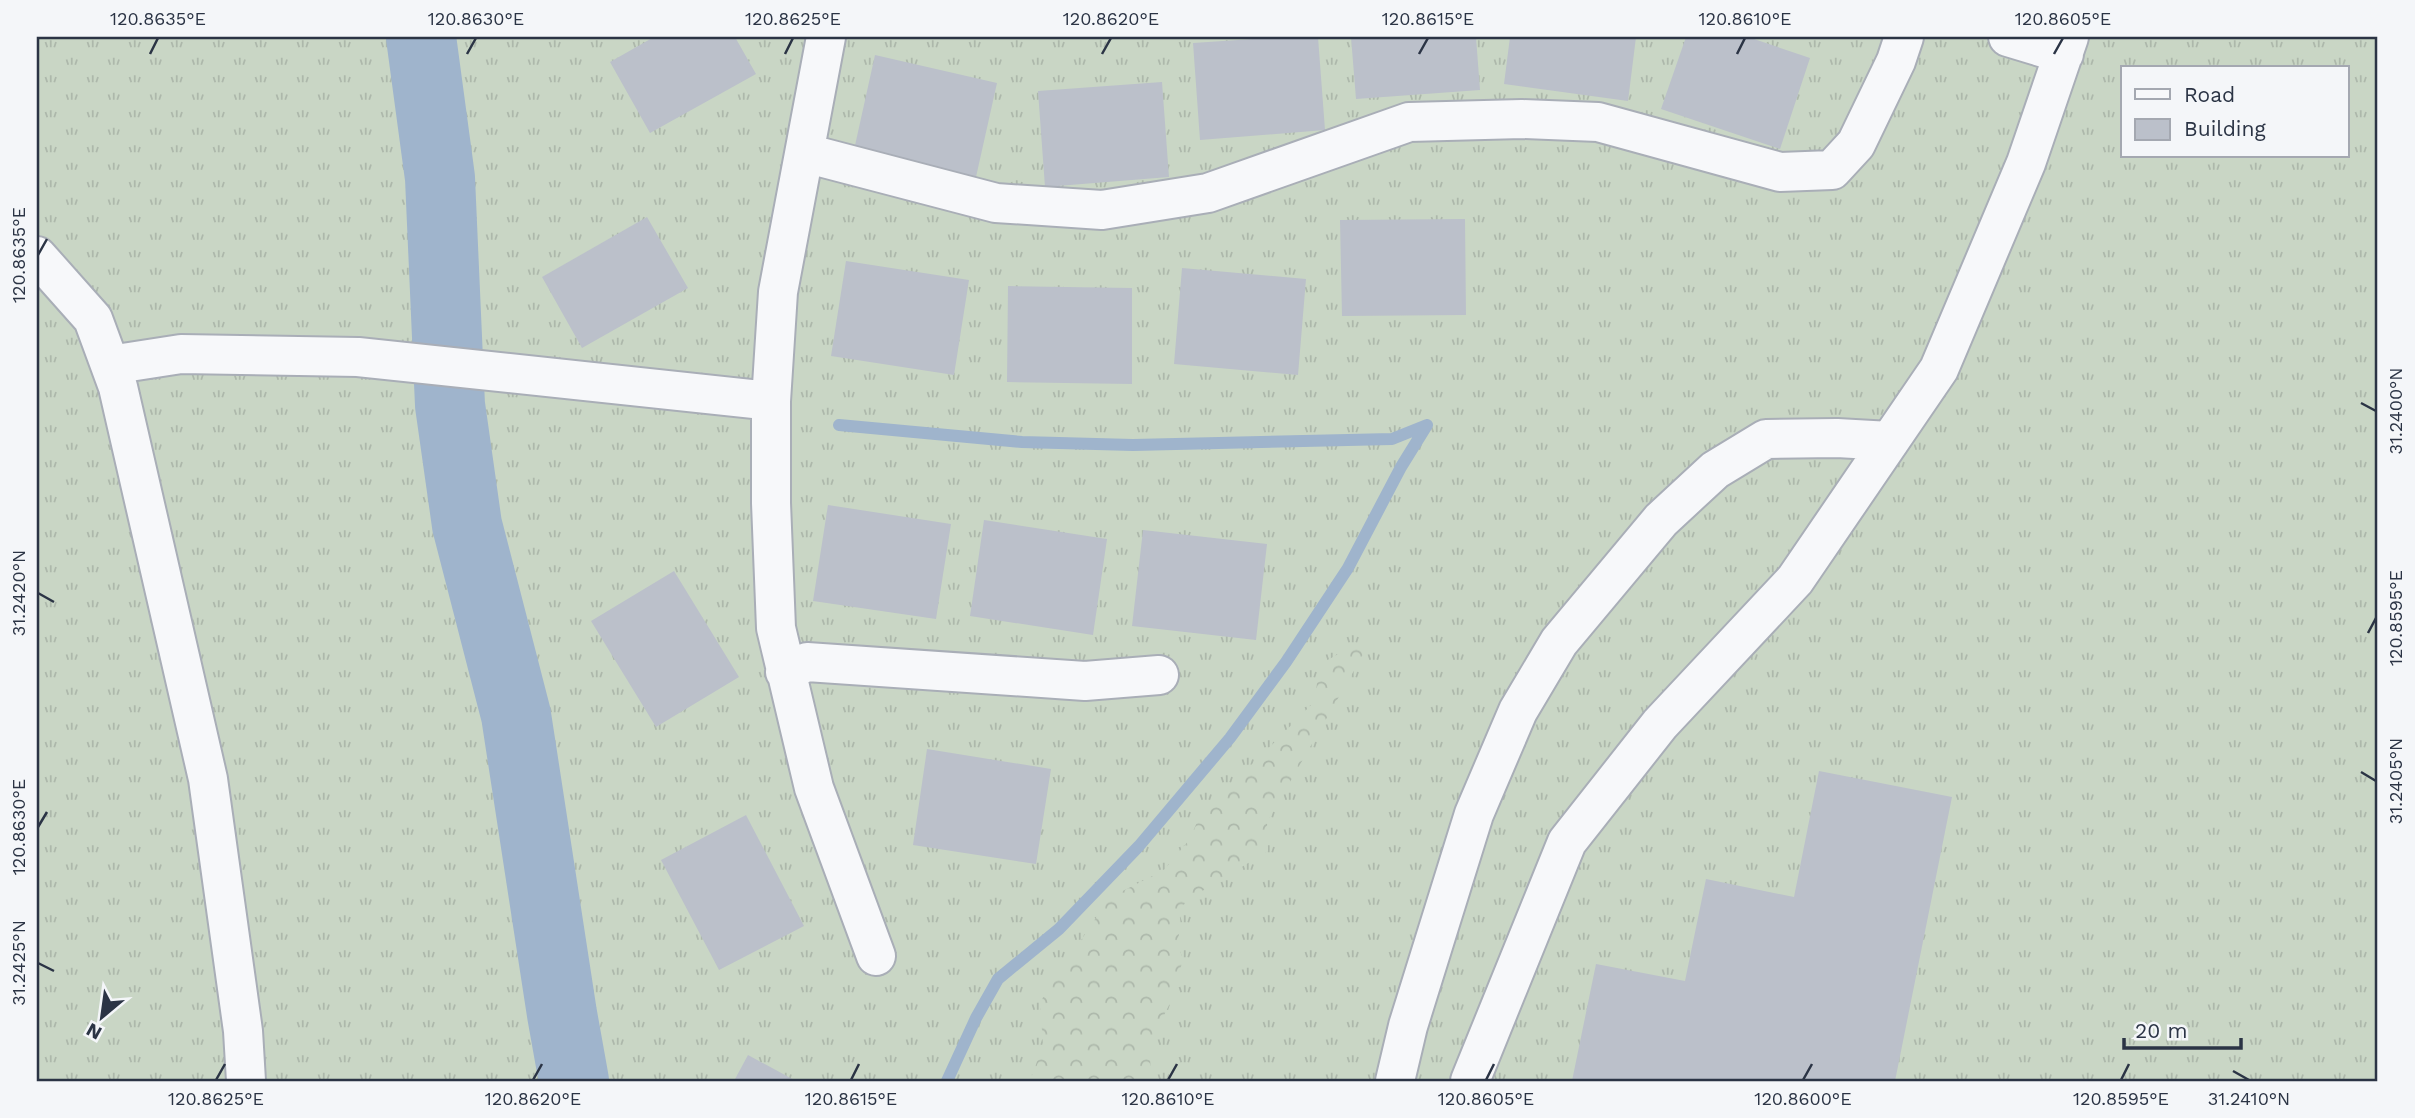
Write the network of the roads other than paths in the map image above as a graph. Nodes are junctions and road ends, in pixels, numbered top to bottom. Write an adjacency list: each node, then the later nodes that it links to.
1 (826, 37): 5 (street)
2 (1904, 37): 5 (street)
3 (2008, 37): 4 (street)
4 (2066, 45): 9 (street)
5 (805, 153): 8 (street)
6 (37, 256): 7 (street)
7 (110, 365): 8 (street); 13 (street)
8 (771, 401): 10 (street)
9 (1889, 442): 14 (street); 15 (street)
10 (785, 671): 11 (street); 12 (street)
11 (1159, 676)
12 (876, 956)
13 (246, 1081)
14 (1395, 1081)
15 (1470, 1081)

